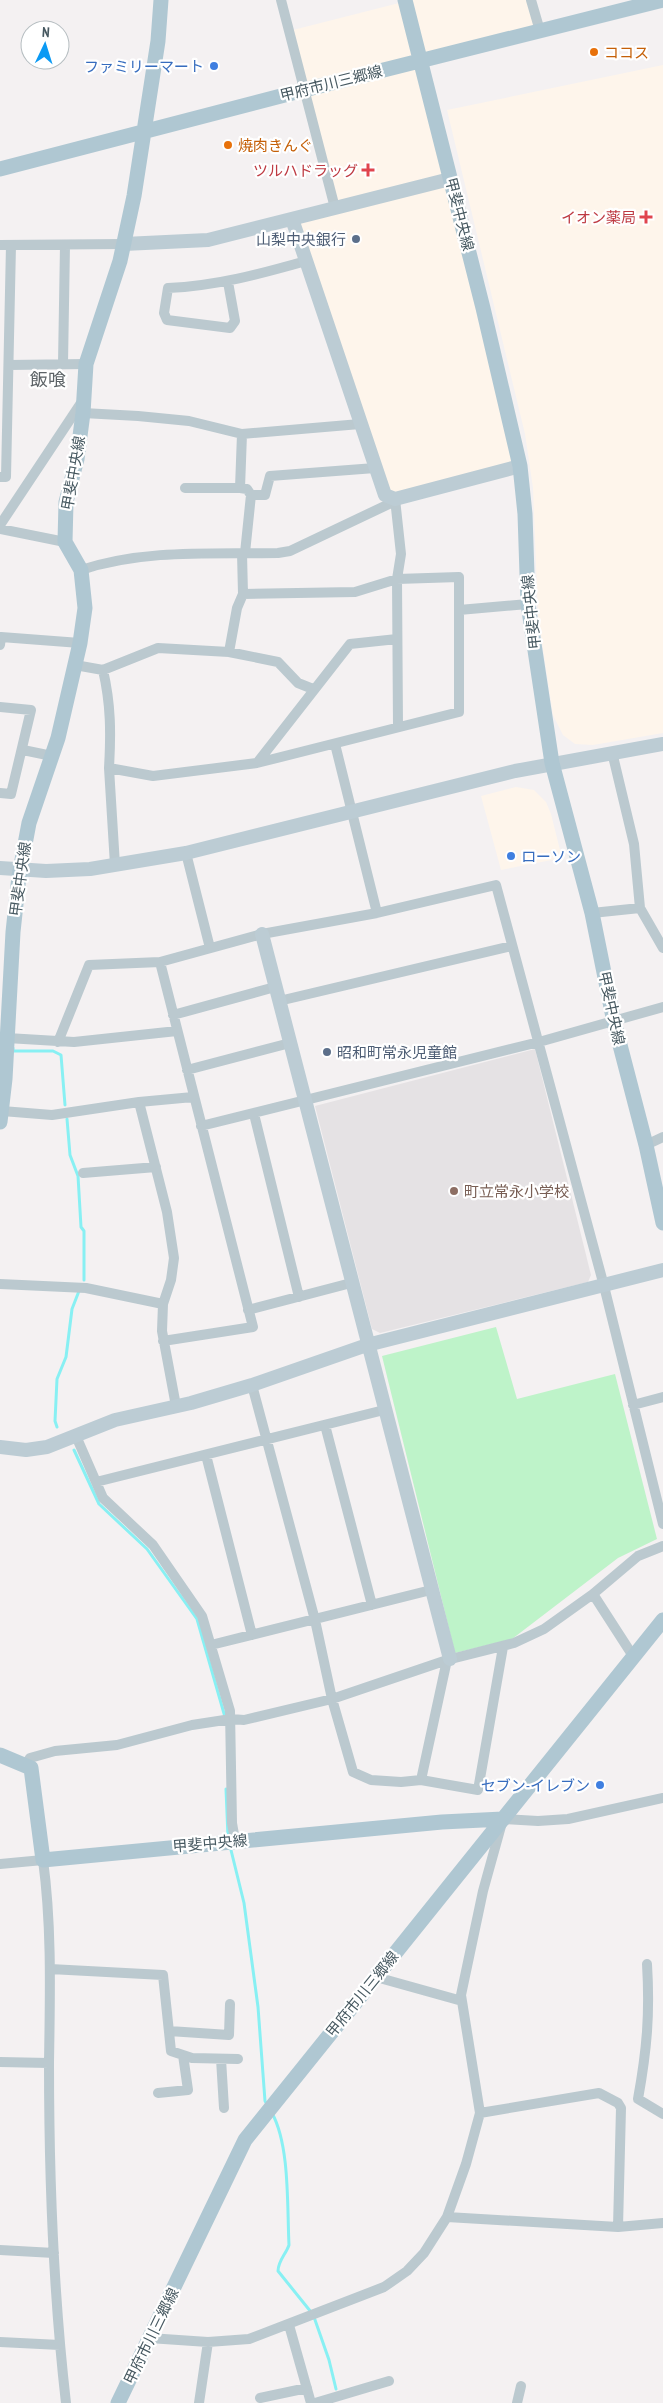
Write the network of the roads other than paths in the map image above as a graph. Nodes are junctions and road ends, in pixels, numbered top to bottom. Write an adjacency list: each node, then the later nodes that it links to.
1 (161, 0): 9 (main road, 甲斐中央線)
2 (281, 0): 8 (street)
3 (405, 0): 7 (main road, 甲斐中央線)
4 (531, 0): 6 (street)
5 (660, 1): 6 (main road, 甲府市川三郷線)
6 (540, 31): 7 (main road, 甲府市川三郷線)
7 (421, 60): 8 (main road, 甲府市川三郷線); 11 (main road, 甲斐中央線)
8 (304, 90): 9 (main road, 甲府市川三郷線); 12 (street)
9 (144, 132): 10 (main road, 甲府市川三郷線); 14 (main road, 甲斐中央線)
10 (0, 169)
11 (450, 179): 12 (street); 26 (main road, 甲斐中央線)
12 (335, 208): 13 (street)
13 (292, 219): 14 (street); 18 (street)
14 (124, 244): 17 (street); 22 (main road, 甲斐中央線)
15 (0, 245): 16 (street)
16 (11, 245): 17 (street); 20 (street)
17 (65, 245): 21 (street)
18 (306, 262): 19 (street); 24 (street)
19 (228, 282): 19 (street)
20 (9, 364): 21 (street); 28 (street)
21 (63, 364): 22 (street)
22 (86, 364): 23 (main road, 甲斐中央線)
23 (83, 406): 25 (street); 33 (street); 35 (main road, 甲斐中央線)
24 (360, 424): 25 (street); 27 (street)
25 (242, 434): 30 (street)
26 (520, 466): 32 (street); 40 (main road, 甲斐中央線)
27 (375, 468): 31 (street); 32 (street)
28 (0, 477)
29 (185, 488): 30 (street)
30 (240, 488): 31 (street)
31 (252, 495): 36 (street)
32 (395, 499): 36 (street); 38 (street)
33 (0, 525)
34 (0, 529): 35 (street)
35 (65, 542): 37 (main road, 甲斐中央線)
36 (243, 553): 37 (street); 39 (street)
37 (81, 570): 43 (main road, 甲斐中央線)
38 (397, 579): 39 (street); 41 (street); 42 (street)
39 (243, 594): 45 (street)
40 (528, 604): 41 (street); 57 (main road, 甲斐中央線)
41 (459, 610): 50 (street)
42 (397, 639): 48 (street); 50 (street)
43 (80, 643): 44 (street); 46 (main road, 甲斐中央線)
44 (0, 646)
45 (229, 652): 47 (street); 48 (street)
46 (75, 665): 47 (street); 55 (main road, 甲斐中央線)
47 (103, 670): 58 (street)
48 (313, 689): 56 (street)
49 (0, 708): 53 (street)
50 (398, 728): 51 (street)
51 (336, 744): 56 (street); 60 (street)
52 (663, 744): 54 (street)
53 (23, 750): 55 (street); 59 (street)
54 (612, 752): 57 (street); 65 (street)
55 (52, 756): 64 (main road, 甲斐中央線)
56 (257, 763): 58 (street)
57 (552, 763): 60 (street); 67 (main road, 甲斐中央線)
58 (109, 768): 62 (street)
59 (0, 793)
60 (352, 812): 61 (street); 66 (street)
61 (186, 853): 62 (street); 70 (street)
62 (115, 865): 64 (street)
63 (0, 868): 64 (street)
64 (20, 871): 79 (main road, 甲斐中央線)
65 (640, 908): 67 (street); 71 (street)
66 (378, 913): 68 (street); 69 (street)
67 (592, 913): 77 (main road, 甲斐中央線)
68 (262, 934): 70 (street); 73 (street)
69 (512, 946): 74 (street); 81 (street)
70 (210, 948): 72 (street)
71 (663, 948)
72 (160, 962): 76 (street); 80 (street)
73 (276, 987): 74 (street); 76 (street)
74 (279, 1001): 82 (street)
75 (663, 1007): 77 (street)
76 (173, 1015): 78 (street)
77 (614, 1022): 81 (street); 91 (main road, 甲斐中央線)
78 (177, 1031): 80 (street); 83 (street)
79 (7, 1038): 80 (street); 88 (main road, 甲斐中央線)
80 (58, 1042)
81 (538, 1042): 86 (street); 98 (street)
82 (290, 1043): 83 (street); 86 (street)
83 (187, 1070): 84 (street)
84 (193, 1097): 85 (street); 89 (street)
85 (139, 1102): 88 (street); 92 (street)
86 (305, 1102): 87 (street); 96 (street)
87 (254, 1114): 89 (street); 99 (street)
88 (1, 1116)
89 (201, 1126): 101 (street)
90 (663, 1137): 91 (street)
91 (646, 1145): 94 (main road, 甲斐中央線)
92 (156, 1168): 93 (street); 100 (street)
93 (83, 1173)
94 (663, 1223)
95 (663, 1270): 98 (street)
96 (351, 1283): 99 (street); 103 (street)
97 (0, 1284): 100 (street)
98 (604, 1286): 103 (street); 106 (street)
99 (299, 1296): 101 (street)
100 (163, 1304): 102 (street)
101 (248, 1310): 102 (street)
102 (163, 1341): 107 (street)
103 (367, 1345): 104 (street); 108 (street)
104 (252, 1385): 107 (street); 111 (street)
105 (663, 1397): 106 (street)
106 (633, 1405): 115 (street)
107 (176, 1406): 110 (street)
108 (384, 1410): 109 (street); 117 (street)
109 (325, 1425): 111 (street); 119 (street)
110 (76, 1436): 112 (street); 114 (street)
111 (266, 1440): 113 (street); 120 (street)
112 (0, 1447)
113 (206, 1455): 114 (street); 122 (street)
114 (96, 1482): 123 (street)
115 (663, 1524)
116 (663, 1546): 118 (street)
117 (431, 1590): 119 (street); 126 (street)
118 (593, 1594): 124 (street); 125 (street)
119 (372, 1606): 120 (street)
120 (315, 1620): 122 (street); 127 (street)
121 (663, 1620): 125 (main road, 甲府市川三郷線)
122 (252, 1635): 123 (street)
123 (210, 1645): 128 (street)
124 (503, 1647): 126 (street); 131 (street)
125 (633, 1656): 133 (main road, 甲府市川三郷線)
126 (448, 1660): 127 (street); 131 (street)
127 (332, 1699): 128 (street); 131 (street)
128 (227, 1720): 130 (street); 134 (street)
129 (0, 1755): 130 (main road)
130 (25, 1766): 135 (main road)
131 (421, 1780)
132 (663, 1798): 133 (street)
133 (503, 1819): 134 (main road, 甲斐中央線); 139 (main road, 甲府市川三郷線); 140 (street)
134 (231, 1841): 135 (main road, 甲斐中央線)
135 (43, 1860): 136 (street); 138 (street)
136 (0, 1864)
137 (647, 1964): 149 (street)
138 (50, 1969): 142 (street); 147 (street)
139 (376, 1977): 140 (street); 160 (main road, 甲府市川三郷線)
140 (462, 2002): 152 (street)
141 (230, 2004): 142 (street)
142 (169, 2031): 143 (street)
143 (183, 2055): 144 (street); 148 (street)
144 (221, 2059): 145 (street); 150 (street)
145 (238, 2059)
146 (0, 2062): 147 (street)
147 (49, 2063): 158 (street)
148 (158, 2092)
149 (638, 2099): 151 (street); 153 (street)
150 (224, 2108)
151 (621, 2108): 152 (street); 156 (street)
152 (480, 2113): 154 (street)
153 (663, 2114)
154 (447, 2217): 156 (street); 159 (street)
155 (663, 2223): 156 (street)
156 (618, 2227)
157 (0, 2250): 158 (street)
158 (54, 2253): 163 (street)
159 (288, 2325): 162 (street); 166 (street)
160 (149, 2338): 162 (street); 169 (main road, 甲府市川三郷線)
161 (0, 2342): 163 (street)
162 (208, 2342): 170 (street)
163 (60, 2345): 168 (street)
164 (389, 2382): 172 (street)
165 (522, 2386): 173 (street)
166 (307, 2388): 167 (street); 171 (street)
167 (260, 2398)
168 (66, 2403)
169 (118, 2403)
170 (199, 2403)
171 (311, 2403)
172 (315, 2403)
173 (517, 2403)

